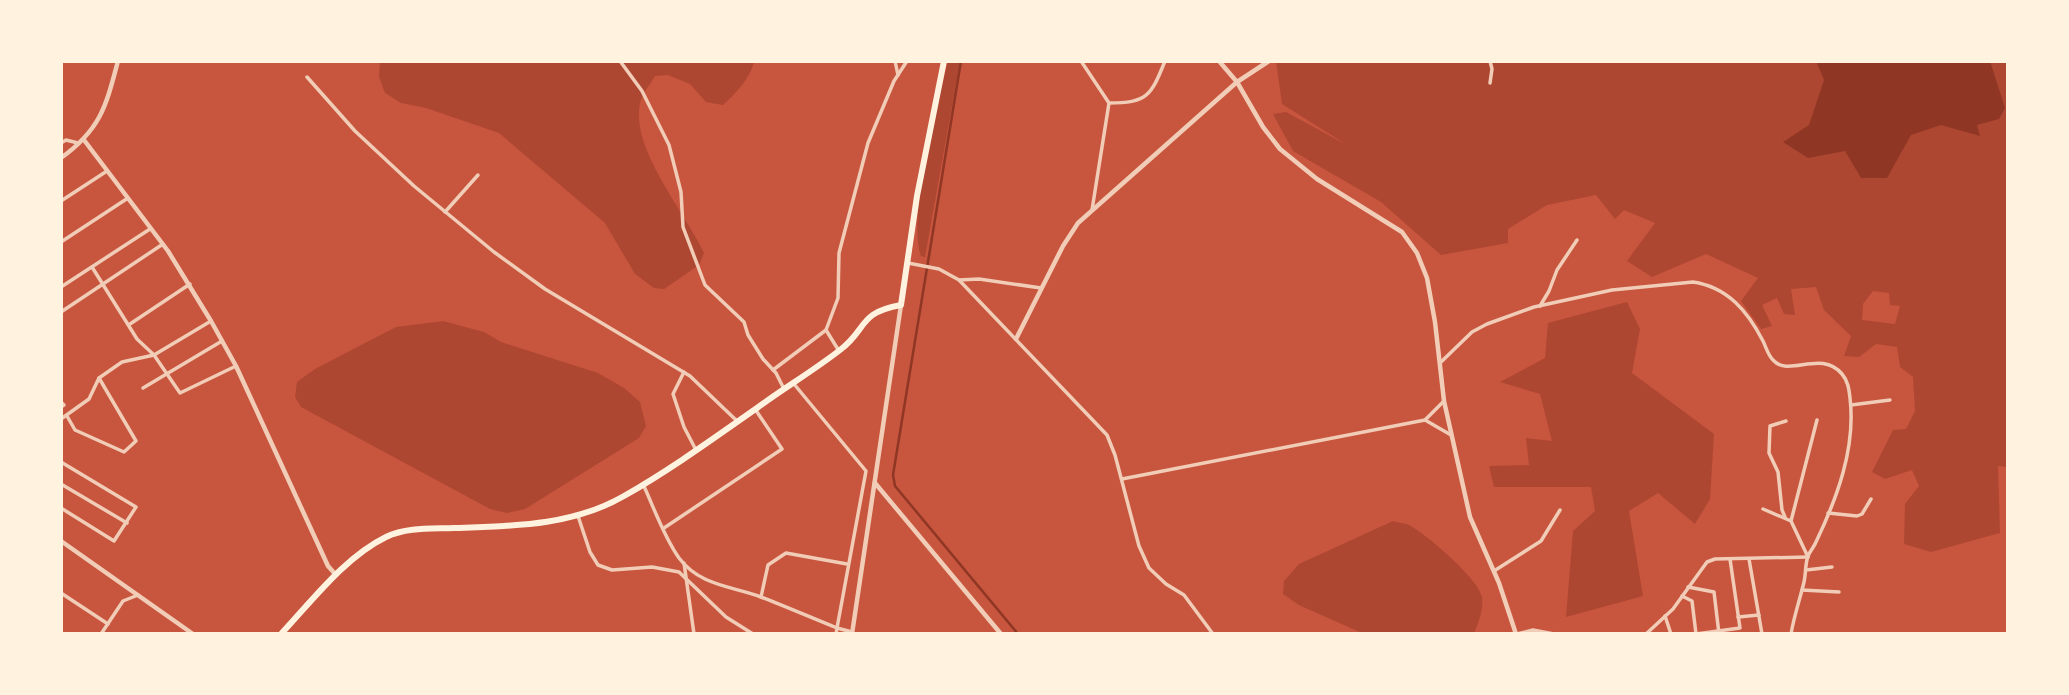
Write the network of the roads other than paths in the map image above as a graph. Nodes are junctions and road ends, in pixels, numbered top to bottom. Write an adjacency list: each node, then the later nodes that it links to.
1 (118, 61): 16 (street)
2 (620, 61): 48 (street)
3 (895, 61): 11 (street)
4 (907, 61): 11 (street)
5 (944, 61): 29 (main road)
6 (1081, 61): 15 (street)
7 (1165, 61): 15 (street)
8 (1220, 61): 13 (street)
9 (1269, 61): 13 (street)
10 (1490, 61): 14 (street)
11 (898, 75): 41 (street)
12 (307, 77): 24 (street)
13 (1237, 82): 23 (street); 46 (street)
14 (1490, 83)
15 (1109, 103): 23 (street)
16 (82, 142): 17 (street); 18 (street); 19 (street)
17 (61, 143)
18 (61, 158)
19 (107, 171): 21 (street); 22 (street)
20 (478, 175): 24 (street)
21 (128, 198): 25 (street); 27 (street)
22 (61, 201)
23 (1092, 210): 35 (street)
24 (445, 212): 49 (street)
25 (150, 229): 28 (street); 30 (street)
26 (1577, 240): 37 (street)
27 (61, 242)
28 (163, 244): 32 (street); 33 (street)
29 (908, 263): 31 (street); 36 (main road)
30 (92, 267): 32 (street); 34 (street)
31 (959, 280): 35 (street); 42 (street)
32 (104, 283): 38 (street); 40 (street)
33 (190, 284): 39 (street); 40 (street)
34 (62, 285)
35 (1041, 288): 42 (street)
36 (901, 305): 44 (main road); 71 (street)
37 (1540, 306): 46 (street); 58 (street)
38 (61, 312)
39 (211, 321): 43 (street); 45 (street)
40 (130, 325): 45 (street)
41 (826, 330): 44 (street); 48 (street)
42 (1016, 340): 70 (street)
43 (222, 341): 47 (street); 50 (street)
44 (839, 351): 52 (main road)
45 (154, 355): 50 (street); 51 (street)
46 (1439, 364): 56 (street)
47 (236, 366): 50 (street); 94 (street)
48 (773, 370): 54 (street)
49 (684, 372): 65 (street); 68 (street)
50 (166, 375): 53 (street)
51 (99, 378): 61 (street); 61 (street)
52 (793, 383): 54 (main road); 89 (street)
53 (143, 388)
54 (784, 388): 60 (main road)
55 (1890, 400): 58 (street)
56 (1444, 401): 63 (street); 67 (street)
57 (61, 402): 59 (street)
58 (1851, 405): 78 (street)
59 (61, 407)
60 (755, 409): 65 (main road); 83 (street)
61 (67, 416): 62 (street)
62 (61, 419)
63 (1425, 420): 67 (street); 70 (street)
64 (1817, 420): 81 (street)
65 (737, 421): 68 (main road)
66 (1786, 421): 80 (street)
67 (1451, 435): 91 (street)
68 (696, 450): 73 (main road)
69 (62, 463): 82 (street)
70 (1122, 479): 116 (street)
71 (874, 482): 108 (street); 115 (street)
72 (61, 484): 82 (street)
73 (643, 484): 79 (main road); 83 (street)
74 (1871, 499): 78 (street)
75 (61, 508): 82 (street)
76 (1763, 509): 80 (street)
77 (1560, 510): 91 (street)
78 (1828, 513): 85 (street)
79 (578, 516): 93 (street); 94 (main road)
80 (1785, 517): 81 (street)
81 (1791, 521): 85 (street)
82 (127, 523)
83 (664, 528): 88 (street)
84 (61, 541): 99 (street)
85 (1808, 557): 87 (street); 92 (street)
86 (1730, 559): 87 (street); 95 (street); 104 (street)
87 (1749, 559): 102 (street)
88 (684, 563): 93 (street); 101 (street)
89 (847, 564): 101 (street); 106 (street)
90 (1832, 567): 92 (street)
91 (1494, 570): 117 (street)
92 (1806, 570): 96 (street)
93 (684, 575): 112 (street); 113 (street)
94 (336, 576): 111 (main road)
95 (1688, 587): 100 (street); 107 (street)
96 (1802, 590): 97 (street); 122 (street)
97 (1839, 592)
98 (61, 593): 105 (street)
99 (138, 595): 105 (street); 110 (street)
100 (1682, 596): 103 (street); 107 (street)
101 (761, 597): 106 (street)
102 (1759, 615): 104 (street); 121 (street)
103 (1665, 616): 119 (street); 120 (street)
104 (1738, 617): 107 (street)
105 (108, 624): 109 (street)
106 (837, 628): 108 (street); 114 (street)
107 (1719, 632)
108 (852, 633)
109 (101, 634)
110 (193, 634)
111 (281, 634)
112 (694, 634)
113 (753, 634)
114 (834, 634)
115 (1001, 634)
116 (1213, 634)
117 (1516, 634): 118 (street)
118 (1554, 634)
119 (1646, 634)
120 (1671, 634)
121 (1762, 634)
122 (1791, 634)

